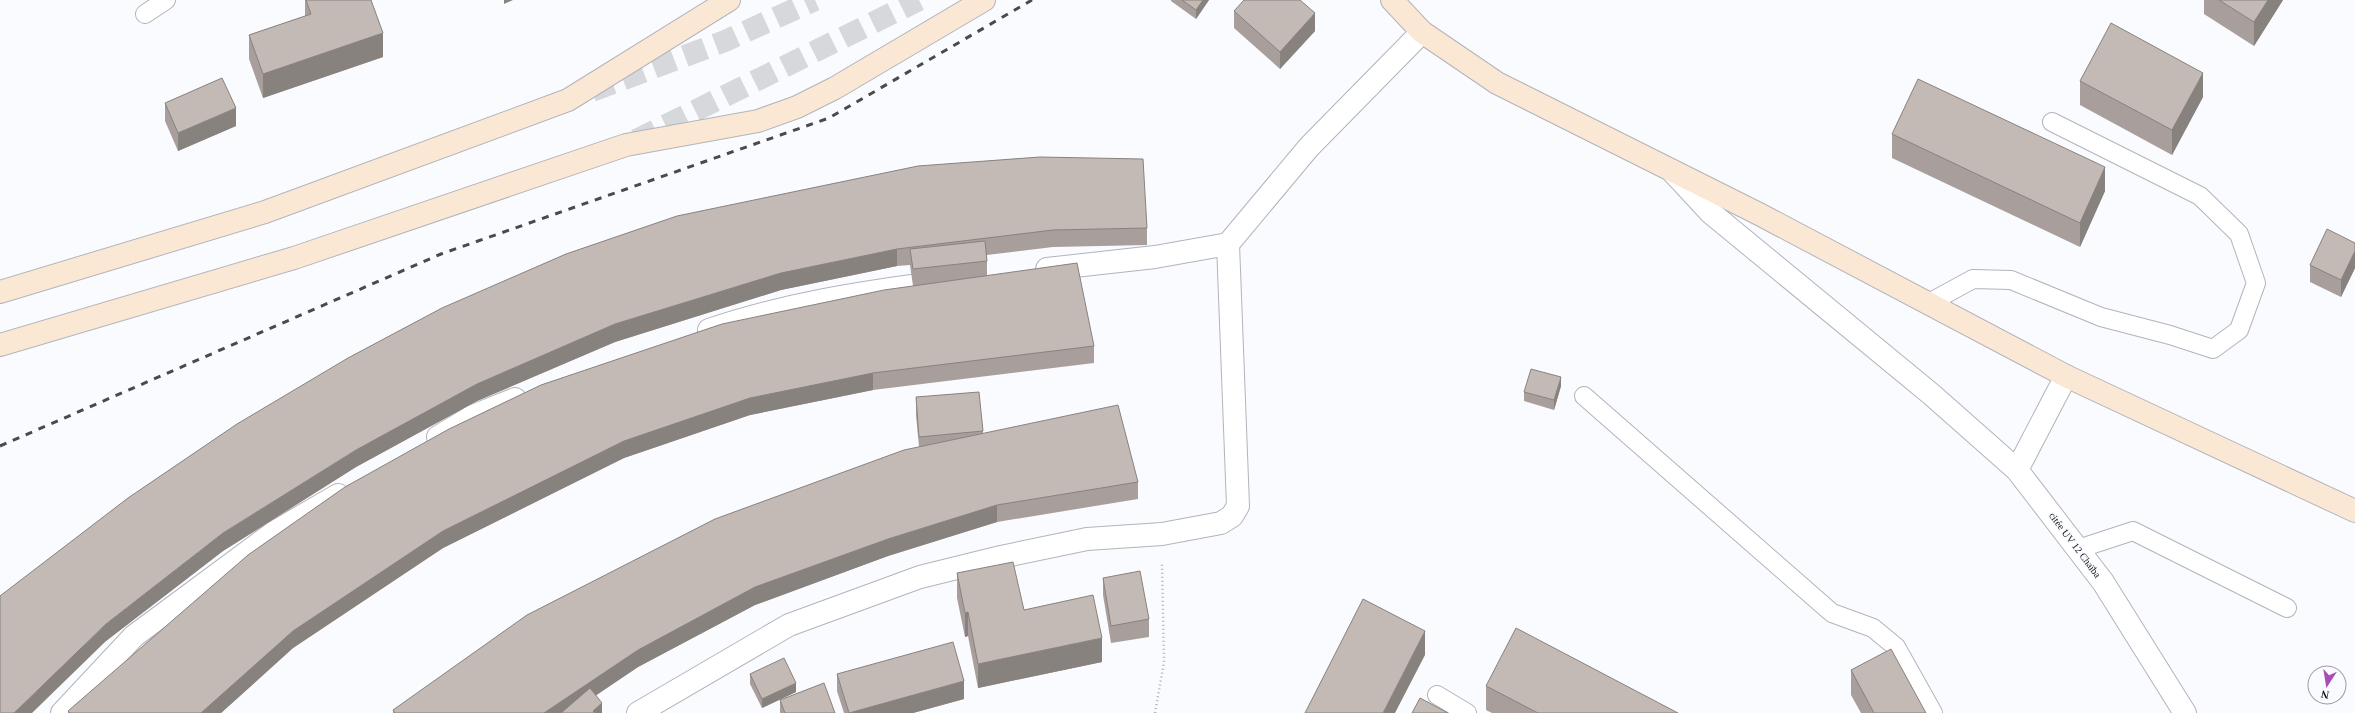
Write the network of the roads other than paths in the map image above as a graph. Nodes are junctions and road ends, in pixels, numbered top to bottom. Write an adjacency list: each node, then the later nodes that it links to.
1 (166, 0): 5 (lane)
2 (729, 0): 12 (main road)
3 (984, 0): 15 (main road)
4 (1392, 0): 6 (main road)
5 (145, 14)
6 (1422, 32): 8 (main road); 9 (street)
7 (2052, 122): 13 (lane)
8 (1671, 170): 13 (main road); 20 (street, citée UV 12 Chaïba)
9 (1228, 244): 10 (street); 27 (street)
10 (1031, 271)
11 (952, 281): 14 (street)
12 (0, 292)
13 (1929, 304): 16 (main road)
14 (686, 338)
15 (0, 345)
16 (2066, 376): 20 (street); 22 (main road)
17 (534, 392): 19 (street)
18 (1584, 396): 29 (lane)
19 (418, 448)
20 (2017, 470): 23 (street, citée UV 12 Chaïba)
21 (356, 485): 26 (street)
22 (2355, 511)
23 (2078, 549): 24 (lane); 30 (street, citée UV 12 Chaïba)
24 (2287, 608)
25 (1437, 695): 28 (lane)
26 (62, 713)
27 (638, 713)
28 (1467, 713)
29 (1933, 713)
30 (2185, 713)

